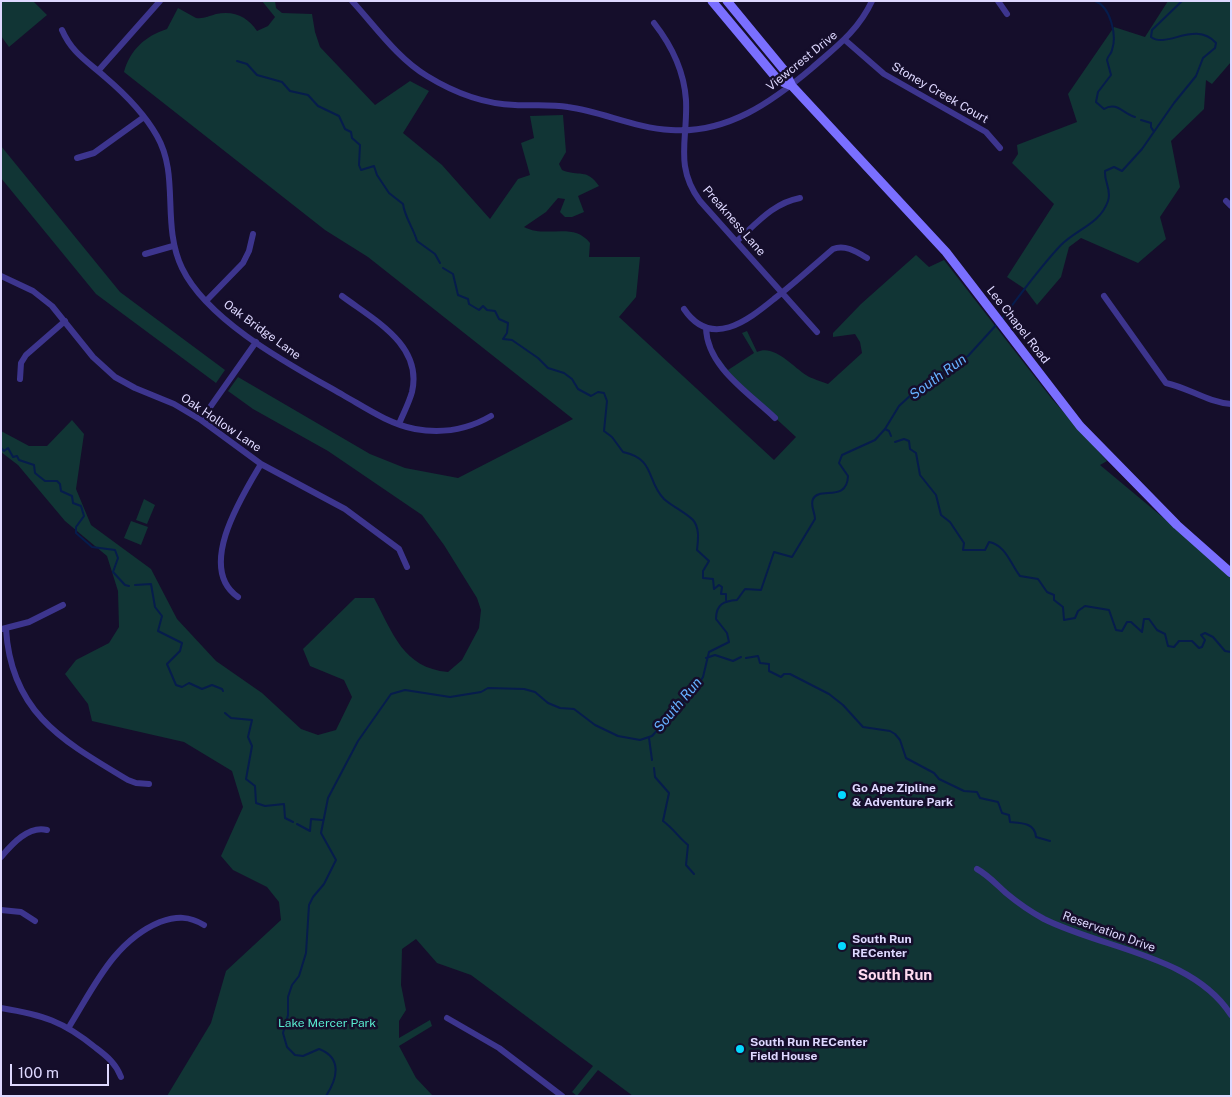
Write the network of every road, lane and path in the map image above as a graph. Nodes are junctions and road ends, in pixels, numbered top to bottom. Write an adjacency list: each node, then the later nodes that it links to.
1 (160, 1): 11 (street)
2 (352, 1): 14 (street, Viewcrest Drive)
3 (712, 1): 12 (main road, Lee Chapel Road)
4 (727, 1): 12 (main road, Lee Chapel Road)
5 (872, 1): 10 (street, Viewcrest Drive)
6 (998, 1): 7 (street)
7 (1007, 14)
8 (654, 23): 14 (street, Preakness Lane)
9 (62, 30): 11 (street, Oak Bridge Lane)
10 (845, 40): 12 (street, Viewcrest Drive); 15 (street, Stoney Creek Court)
11 (98, 71): 13 (street, Oak Bridge Lane)
12 (792, 86): 14 (street, Viewcrest Drive); 41 (main road, Lee Chapel Road)
13 (144, 117): 16 (street); 20 (street, Oak Bridge Lane)
14 (685, 130): 19 (street, Preakness Lane)
15 (1000, 148)
16 (77, 158)
17 (800, 198): 19 (street)
18 (253, 234): 27 (street)
19 (737, 241): 24 (street, Preakness Lane)
20 (173, 246): 21 (street); 27 (street, Oak Bridge Lane)
21 (145, 254)
22 (868, 258): 24 (street)
23 (1, 276): 29 (street, Oak Hollow Lane)
24 (782, 293): 30 (street); 31 (street, Preakness Lane)
25 (342, 296): 38 (street)
26 (1104, 296): 34 (street)
27 (206, 301): 32 (street, Oak Bridge Lane)
28 (684, 309): 30 (street)
29 (65, 321): 33 (street); 37 (street, Oak Hollow Lane)
30 (706, 328): 36 (street)
31 (818, 332)
32 (256, 342): 37 (street); 38 (street, Oak Bridge Lane)
33 (20, 379)
34 (1231, 404)
35 (491, 416): 38 (street, Oak Bridge Lane)
36 (775, 418)
37 (201, 420): 39 (street, Oak Hollow Lane)
38 (399, 424)
39 (261, 464): 40 (street, Oak Hollow Lane); 42 (street)
40 (407, 568)
41 (1231, 573)
42 (238, 597)
43 (63, 605): 44 (street)
44 (3, 629): 45 (street)
45 (149, 784)
46 (47, 830): 47 (street)
47 (1, 856)
48 (977, 869): 53 (street, Reservation Drive)
49 (1, 910): 50 (street)
50 (35, 921)
51 (204, 924): 55 (street)
52 (1, 1008): 55 (street)
53 (1231, 1015)
54 (447, 1018): 57 (street)
55 (69, 1027): 56 (street)
56 (120, 1077)
57 (562, 1096)

